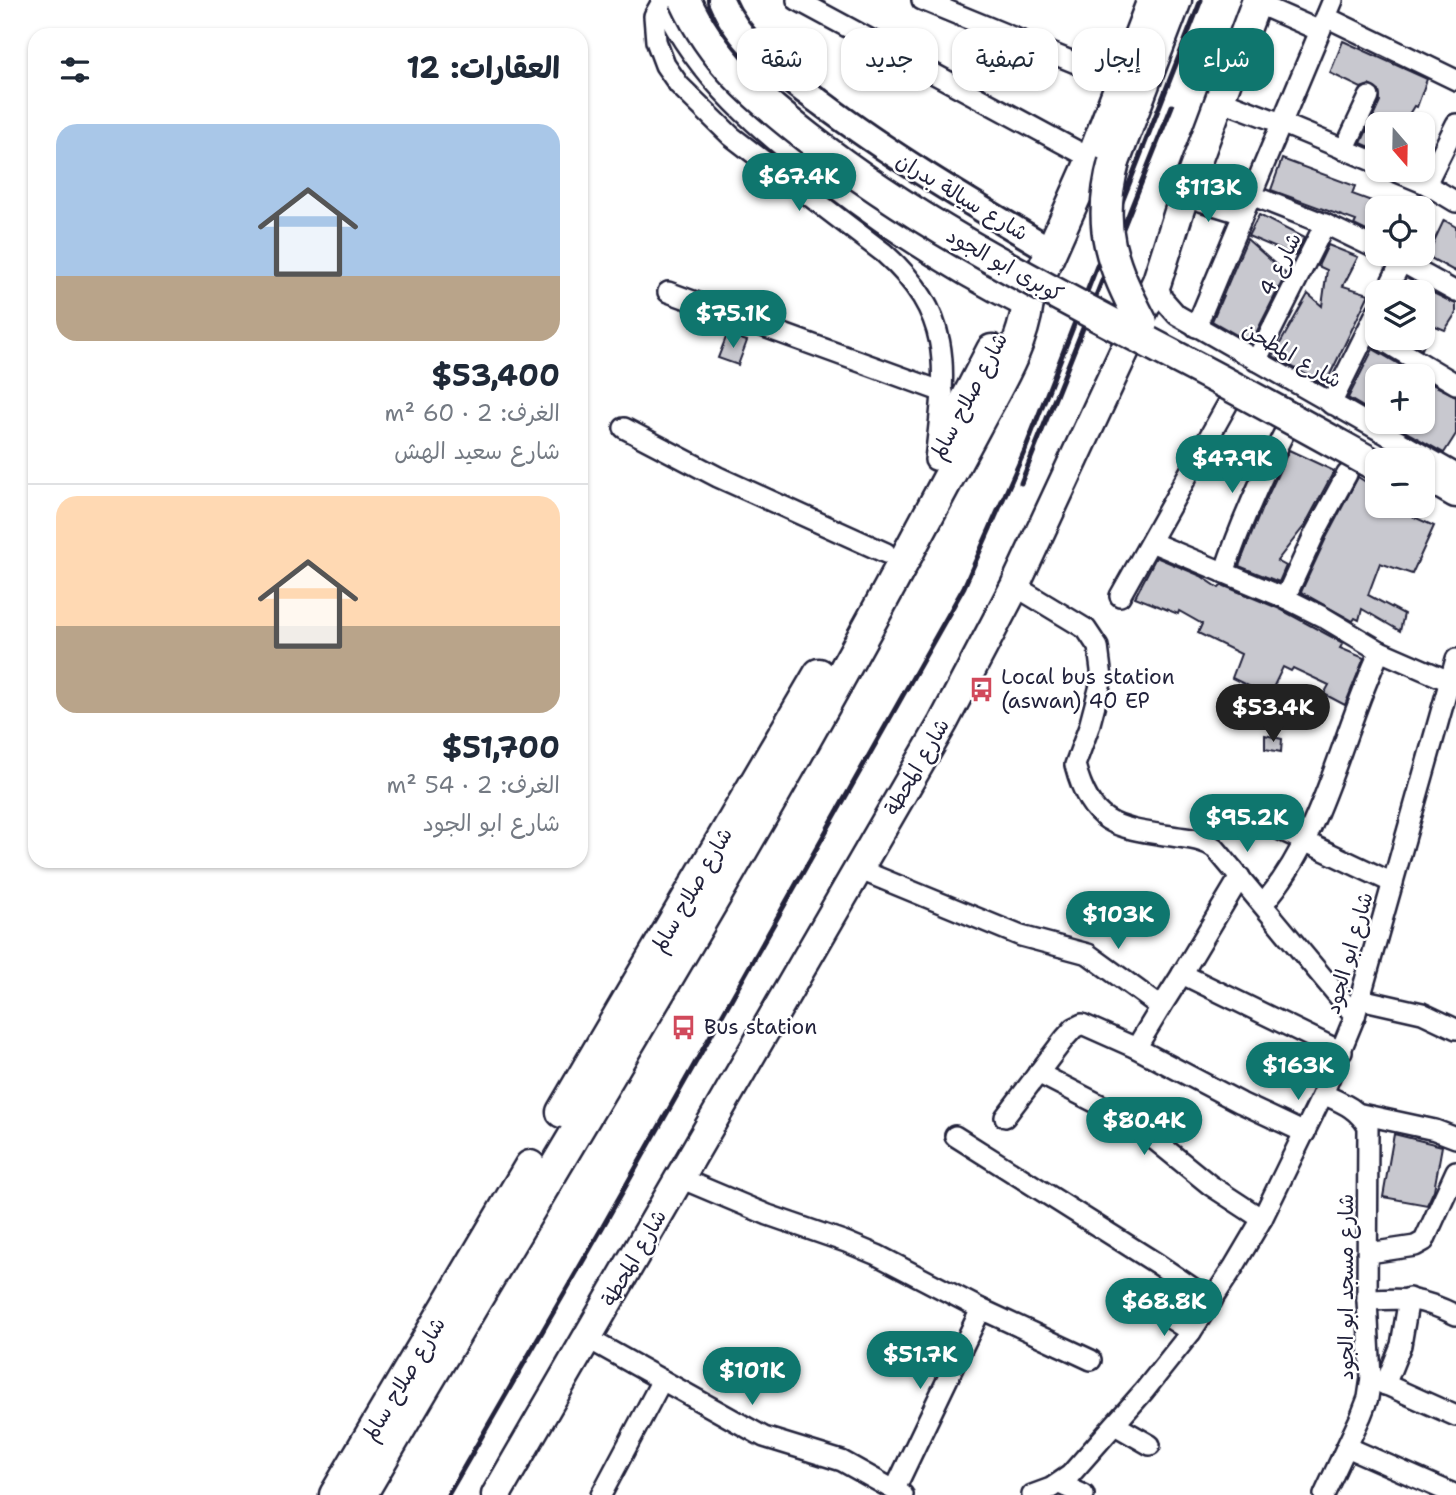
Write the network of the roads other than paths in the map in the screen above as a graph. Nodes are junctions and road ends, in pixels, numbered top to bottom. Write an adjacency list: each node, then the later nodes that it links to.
1 (665, 0): 35 (main road); 42 (street)
2 (685, 0): 49 (main road, كوبرى ابو الجود, bridge)
3 (701, 0): 36 (main road, كوبرى ابو الجود)
4 (721, 0): 30 (street, شارع سيالة بدران)
5 (797, 0): 21 (street)
6 (922, 0): 12 (street)
7 (1153, 0): 11 (main road)
8 (1176, 0): 21 (main road)
9 (1256, 1): 10 (street); 16 (main road, شارع المحطة)
10 (1326, 16): 13 (street); 17 (street)
11 (1142, 28)
12 (1072, 62)
13 (1456, 80)
14 (1120, 91): 21 (main road)
15 (1369, 97): 19 (street)
16 (1220, 100): 17 (street); 25 (main road, شارع المحطة)
17 (1281, 123): 19 (street); 24 (street)
18 (1456, 124): 23 (street)
19 (1344, 150): 20 (street)
20 (1365, 158)
21 (1103, 160): 30 (main road); 36 (main road, bridge)
22 (1421, 182): 23 (street)
23 (1426, 184): 26 (street)
24 (1251, 195): 27 (street); 28 (street)
25 (1184, 196): 27 (street); 32 (main road, شارع المحطة)
26 (1456, 202)
27 (1243, 214): 37 (street)
28 (1325, 224): 29 (street); 40 (street, شارع 4)
29 (1365, 243)
30 (1052, 251): 35 (main road)
31 (1409, 266): 34 (street)
32 (1157, 281): 37 (street, شارع المطحن); 59 (main road, شارع المحطة)
33 (668, 292): 42 (street)
34 (1456, 292)
35 (1028, 303): 48 (main road, شارع صلاح سالم); 106 (main road, شارع صلاح سالم)
36 (1142, 323): 47 (main road, كوبرى ابو الجود)
37 (1196, 327): 40 (street, شارع المطحن)
38 (1365, 350): 43 (street)
39 (1400, 350): 41 (street)
40 (1256, 361): 43 (street, شارع المطحن)
41 (1456, 384)
42 (943, 392): 48 (street)
43 (1331, 404): 51 (street, شارع المطحن)
44 (1227, 405): 56 (street)
45 (624, 428): 57 (street)
46 (1283, 435): 58 (street)
47 (1376, 448)
48 (935, 460): 57 (main road, شارع صلاح سالم)
49 (1365, 460)
50 (1347, 474): 61 (street)
51 (1456, 474)
52 (1435, 480): 53 (main road)
53 (1456, 492)
54 (1435, 498): 55 (main road)
55 (1456, 509)
56 (1151, 542): 58 (street); 60 (street)
57 (886, 553): 105 (main road, شارع صلاح سالم)
58 (1224, 573): 61 (street)
59 (1015, 586): 67 (main road, شارع المحطة); 68 (street)
60 (1119, 596)
61 (1285, 598): 62 (street)
62 (1380, 651): 64 (street); 66 (street)
63 (1456, 659): 64 (street, شارع ابو الجود)
64 (1452, 684): 69 (street, شارع ابو الجود)
65 (1234, 808): 66 (street)
66 (1304, 841): 69 (street); 70 (street)
67 (859, 869): 72 (street); 85 (main road, شارع المحطة)
68 (1240, 877): 70 (street); 71 (street)
69 (1393, 883): 73 (street, شارع ابو الجود)
70 (1263, 904): 73 (street)
71 (1182, 974): 72 (street); 76 (street)
72 (1161, 1007): 75 (street)
73 (1357, 1007): 74 (street); 76 (street, شارع ابو الجود)
74 (1456, 1029)
75 (1136, 1048): 77 (street); 81 (street)
76 (1342, 1052): 78 (street, شارع ابو الجود)
77 (1038, 1073): 80 (street); 86 (street)
78 (1323, 1094): 79 (street); 81 (street, شارع ابو الجود)
79 (1361, 1114): 83 (street); 87 (street, شارع مسجد ابو الجود)
80 (1005, 1117)
81 (1305, 1133): 86 (street, شارع ابو الجود)
82 (955, 1136): 90 (street)
83 (1456, 1138)
84 (1456, 1171): 87 (street)
85 (680, 1178): 91 (street); 95 (main road, شارع المحطة)
86 (1262, 1219): 90 (street, شارع ابو الجود)
87 (1368, 1253): 89 (street, شارع مسجد ابو الجود)
88 (1409, 1298): 89 (street); 93 (street); 98 (street)
89 (1367, 1300): 98 (street, شارع مسجد ابو الجود)
90 (1212, 1301): 94 (street, شارع ابو الجود)
91 (981, 1310): 96 (street); 104 (street)
92 (1157, 1310): 94 (street)
93 (1456, 1315)
94 (1192, 1332): 100 (street, شارع ابو الجود)
95 (587, 1338): 97 (street); 107 (main road, شارع المحطة)
96 (1091, 1360)
97 (662, 1380): 104 (street); 108 (street)
98 (1378, 1382): 99 (street); 102 (street, شارع مسجد ابو الجود)
99 (1456, 1416)
100 (1115, 1425): 101 (street); 103 (street, شارع ابو الجود)
101 (1150, 1445)
102 (1347, 1447): 111 (street, شارع مسجد ابو الجود); 112 (street)
103 (1060, 1483): 109 (street, شارع ابو الجود); 110 (street)
104 (899, 1492)
105 (335, 1495)
106 (361, 1495)
107 (496, 1495)
108 (601, 1495)
109 (1032, 1495)
110 (1084, 1495)
111 (1324, 1495)
112 (1456, 1495)

